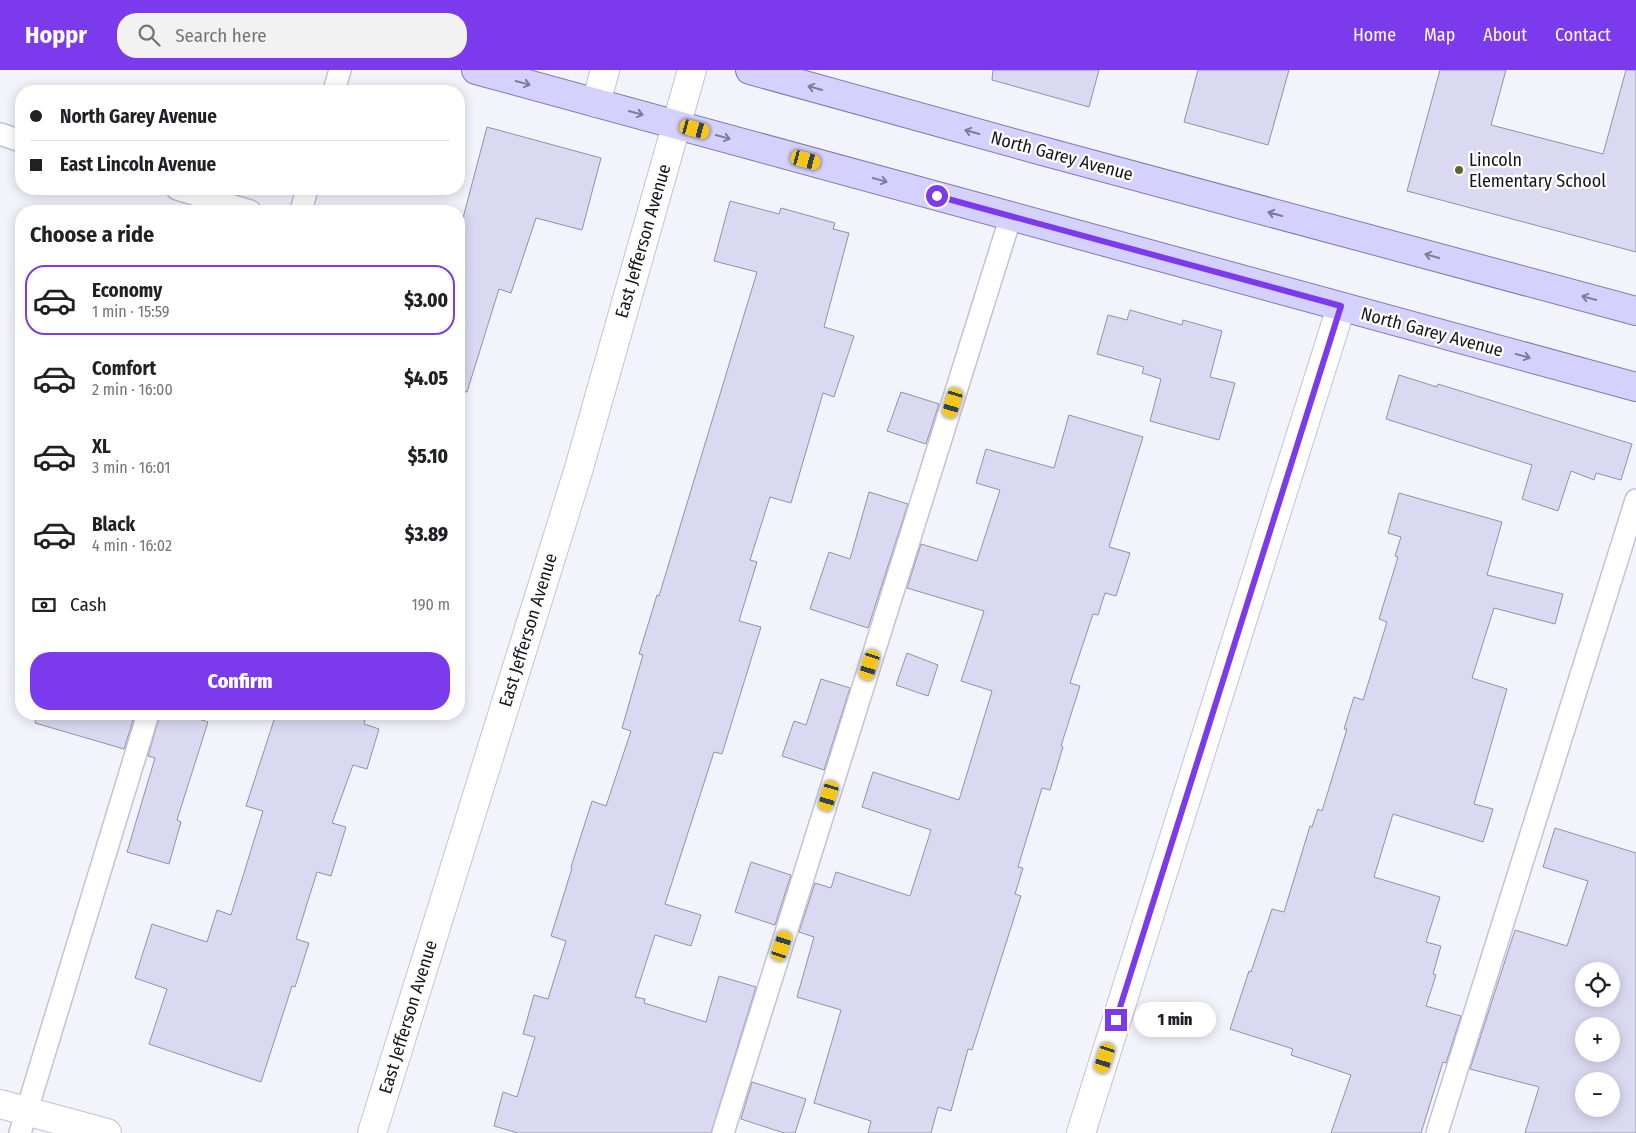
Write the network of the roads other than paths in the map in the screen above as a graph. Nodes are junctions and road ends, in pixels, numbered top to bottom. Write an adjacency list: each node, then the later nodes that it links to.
1 (340, 70): 6 (lane)
2 (476, 70): 7 (main road, North Garey Avenue, one-way to 7)
3 (606, 70): 7 (street)
4 (692, 70): 8 (street, East Jefferson Avenue)
5 (750, 70): 15 (main road, North Garey Avenue, one-way to 5)
6 (336, 85)
7 (596, 103): 8 (main road, North Garey Avenue, one-way to 8)
8 (676, 124): 13 (main road, North Garey Avenue, one-way to 13); 22 (street, East Jefferson Avenue)
9 (0, 134): 10 (lane)
10 (15, 139)
11 (197, 195): 12 (lane)
12 (230, 205)
13 (1012, 216): 14 (main road, North Garey Avenue); 23 (lane)
14 (1341, 306): 16 (main road, North Garey Avenue, one-way to 16); 24 (street)
15 (1636, 311)
16 (1636, 387)
17 (1636, 500): 25 (lane)
18 (146, 720): 20 (lane)
19 (0, 1104): 20 (street)
20 (23, 1122): 21 (street)
21 (107, 1133)
22 (372, 1133)
23 (723, 1133)
24 (1081, 1133)
25 (1437, 1133)

